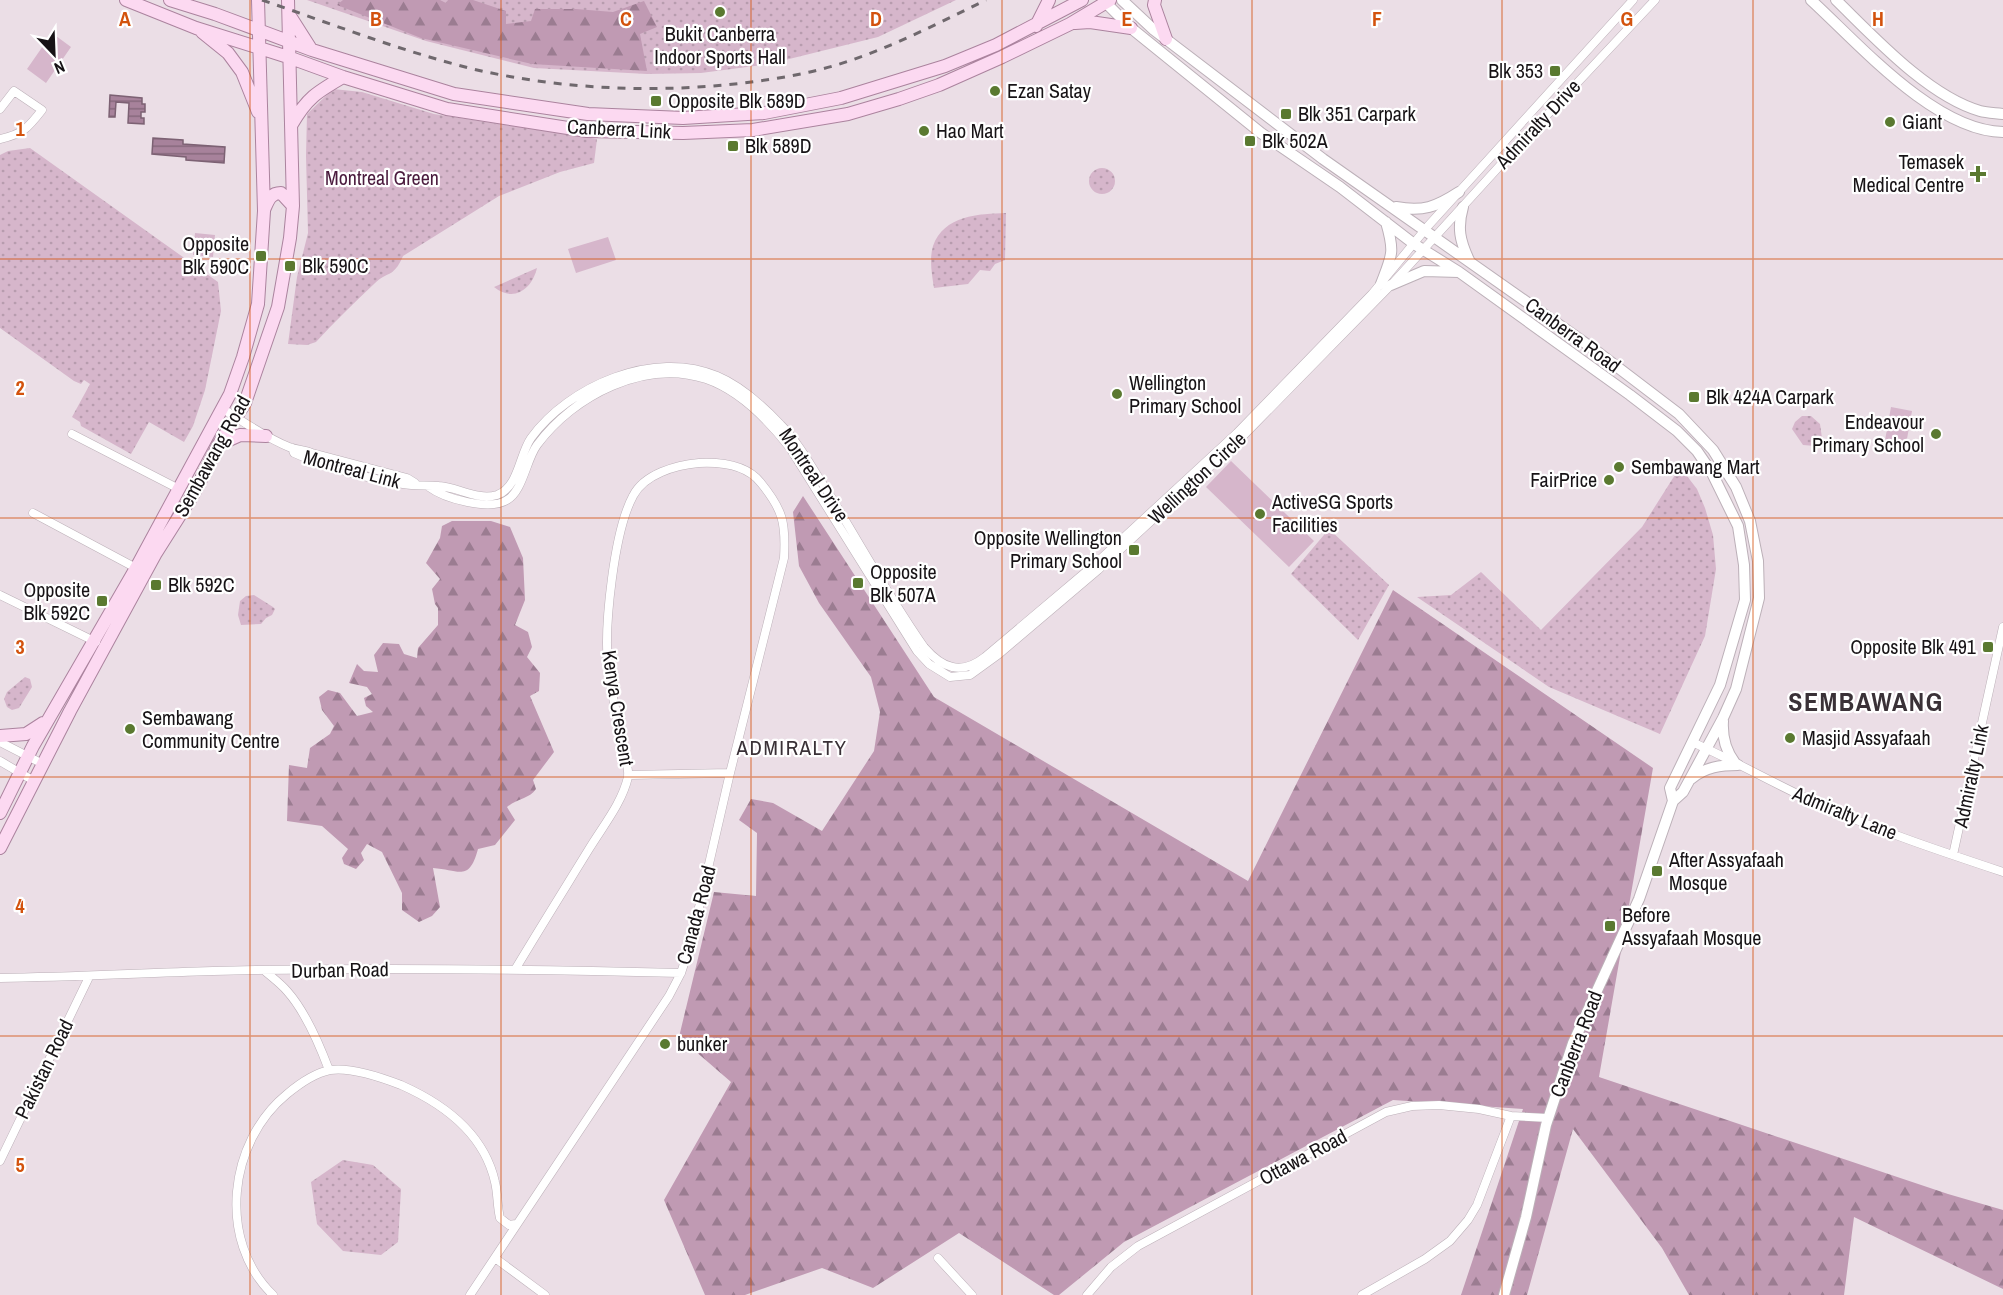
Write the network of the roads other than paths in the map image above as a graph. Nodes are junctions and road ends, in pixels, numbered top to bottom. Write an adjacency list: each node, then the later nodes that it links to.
1 (126, 0): 16 (main road, Canberra Link)
2 (258, 0): 18 (main road, Sembawang Road)
3 (1049, 0): 15 (main road)
4 (1082, 0): 15 (main road, Canberra Link)
5 (1122, 0): 19 (main road, Canberra Road)
6 (1155, 0): 19 (main road)
7 (1633, 0): 31 (street, Admiralty Drive)
8 (1655, 0): 34 (street, Admiralty Drive)
9 (1811, 0): 29 (main road)
10 (1836, 0): 26 (main road)
11 (176, 1): 18 (main road, Canberra Link)
12 (1106, 1): 14 (main road, Canberra Link); 17 (main road, Canberra Road)
13 (288, 6): 20 (main road, Sembawang Road); 22 (main road)
14 (1070, 24): 17 (main road); 24 (main road, Canberra Link)
15 (1036, 26): 22 (main road, Canberra Link)
16 (196, 28): 21 (main road, Canberra Link); 27 (main road)
17 (1131, 28): 36 (main road, Canberra Road)
18 (258, 29): 20 (main road, Canberra Link); 21 (main road, Sembawang Road)
19 (1166, 39): 33 (main road, Canberra Road)
20 (288, 40): 22 (main road, Canberra Link); 23 (main road, Sembawang Road)
21 (260, 48): 23 (main road, Canberra Link); 27 (main road, Sembawang Road)
22 (312, 50)
23 (288, 57): 24 (main road, Canberra Link); 28 (main road, Sembawang Road)
24 (343, 77): 28 (main road)
25 (0, 109): 30 (street)
26 (2003, 114)
27 (262, 121): 35 (main road, Sembawang Road)
28 (291, 126): 32 (main road, Sembawang Road)
29 (2003, 132)
30 (0, 139)
31 (1459, 192): 33 (main road); 37 (street, Admiralty Drive)
32 (293, 206): 35 (main road); 44 (main road, Sembawang Road)
33 (1393, 207): 37 (main road, Canberra Road)
34 (1463, 207): 38 (street, Admiralty Drive); 40 (main road)
35 (264, 211): 43 (main road, Sembawang Road)
36 (1386, 221): 39 (main road, Canberra Road); 42 (main road)
37 (1426, 230): 38 (main road, Canberra Road); 39 (street, Admiralty Drive)
38 (1436, 238): 39 (street, Admiralty Drive); 40 (main road, Canberra Road)
39 (1419, 247): 41 (main road, Canberra Road); 42 (street, Wellington Circle)
40 (1470, 263): 60 (main road, Canberra Road)
41 (1459, 272): 42 (main road); 64 (main road, Canberra Road)
42 (1386, 285): 58 (street, Wellington Circle); 59 (street, Wellington Circle)
43 (223, 409): 44 (street, Montreal Link); 49 (main road, Sembawang Road)
44 (236, 417): 46 (street, Montreal Link); 47 (main road, Sembawang Road)
45 (72, 434): 49 (street, Sembawang Road)
46 (266, 436): 47 (main road); 48 (street, Montreal Link)
47 (219, 444): 57 (main road, Sembawang Road)
48 (429, 487): 50 (street, Montreal Link); 51 (street, Montreal Link)
49 (178, 489): 54 (main road, Sembawang Road)
50 (498, 494): 58 (street, Montreal Drive)
51 (506, 501): 59 (street, Montreal Drive)
52 (33, 513): 54 (street)
53 (783, 516): 71 (street, Canada Road); 72 (street, Kenya Crescent)
54 (136, 568): 57 (main road, Sembawang Road)
55 (0, 595): 57 (street)
56 (2003, 627): 78 (street, Admiralty Link)
57 (99, 644): 61 (main road, Sembawang Road); 68 (main road, Sembawang Road)
58 (951, 667)
59 (950, 677)
60 (1723, 718): 65 (main road, Canberra Road); 69 (main road)
61 (48, 720): 62 (main road); 66 (main road, Sembawang Road)
62 (0, 736)
63 (0, 742): 66 (street)
64 (1692, 742): 65 (street, Admiralty Lane); 75 (main road, Canberra Road)
65 (1707, 748): 69 (street, Admiralty Lane); 74 (main road, Canberra Road)
66 (27, 757): 68 (street); 70 (main road, Sembawang Road)
67 (0, 761): 70 (street)
68 (43, 764): 73 (main road, Sembawang Road)
69 (1737, 764): 74 (main road); 78 (street, Admiralty Lane)
70 (19, 773): 73 (street); 76 (main road, Sembawang Road)
71 (730, 773): 72 (street); 82 (street, Canada Road)
72 (628, 775): 80 (street, Kenya Crescent)
73 (34, 781): 77 (main road, Sembawang Road)
74 (1689, 781): 75 (main road, Canberra Road)
75 (1673, 801): 87 (main road, Canberra Road)
76 (0, 813)
77 (0, 848)
78 (1953, 855): 79 (street, Admiralty Lane)
79 (2003, 872)
80 (516, 968): 81 (street, Durban Road); 82 (street, Durban Road)
81 (266, 972): 83 (street, Durban Road); 85 (street)
82 (681, 973): 89 (street, Canada Road)
83 (89, 977): 84 (street, Durban Road); 88 (street, Pakistan Road)
84 (0, 978)
85 (329, 1070): 89 (street); 92 (street)
86 (1511, 1116): 87 (street, Ottawa Road); 96 (street, Ottawa Road); 97 (street)
87 (1548, 1118): 98 (main road, Canberra Road)
88 (0, 1161)
89 (516, 1224): 90 (street, Canada Road)
90 (495, 1258): 93 (street, Canada Road); 94 (street)
91 (938, 1258): 95 (street)
92 (273, 1295)
93 (470, 1295)
94 (545, 1295)
95 (972, 1295)
96 (1087, 1295)
97 (1362, 1295)
98 (1504, 1295)

